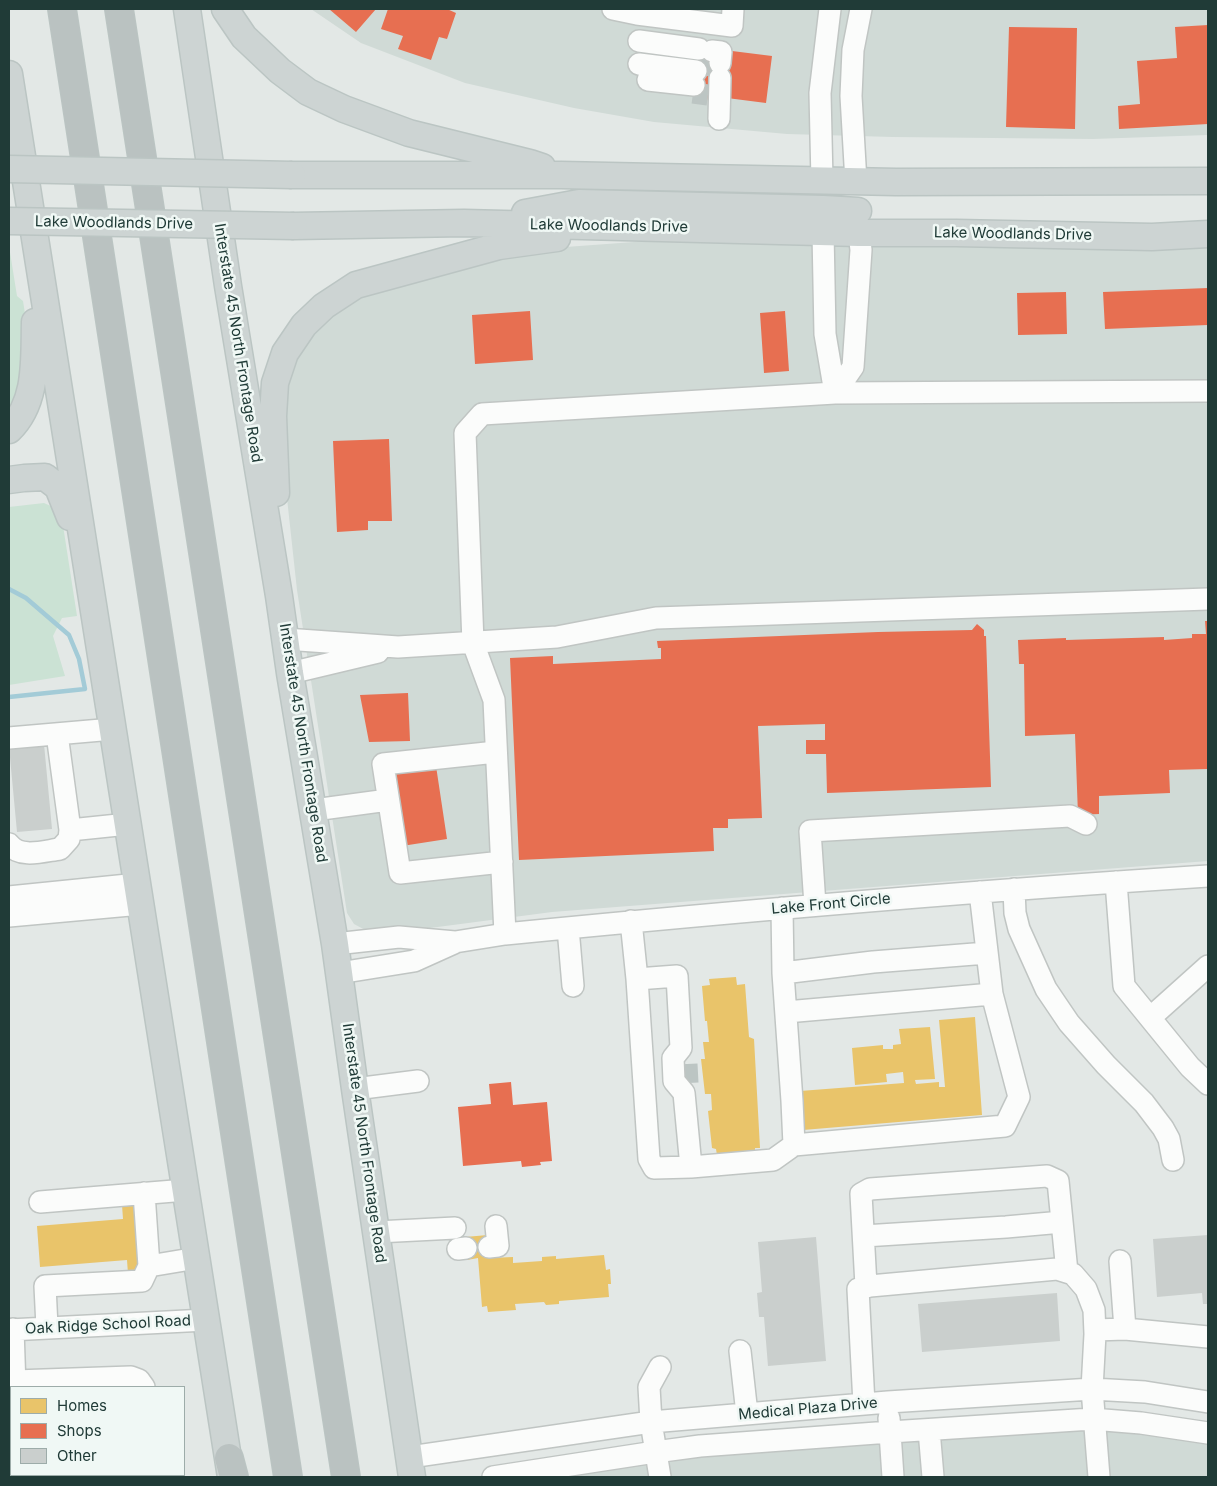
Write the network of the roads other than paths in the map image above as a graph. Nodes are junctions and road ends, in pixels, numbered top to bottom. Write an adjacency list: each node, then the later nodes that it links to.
1 (62, 9): 112 (highway)
2 (119, 9): 113 (highway)
3 (186, 9): 29 (main road, Interstate 45 North Frontage Road)
4 (225, 9): 13 (main road)
5 (613, 9): 6 (street)
6 (733, 9)
7 (830, 9): 14 (street)
8 (861, 9): 16 (street)
9 (9, 74): 23 (main road)
10 (708, 74): 10 (street); 11 (street)
11 (719, 119)
12 (9, 169): 13 (main road, bridge)
13 (561, 175): 14 (main road)
14 (822, 181): 16 (main road); 17 (main road)
15 (1208, 181): 16 (main road)
16 (856, 182): 19 (main road)
17 (823, 220): 19 (main road, Lake Woodlands Drive); 20 (main road); 21 (main road, Lake Woodlands Drive); 25 (street)
18 (9, 221): 20 (main road, Lake Woodlands Drive, bridge)
19 (859, 222): 22 (main road, Lake Woodlands Drive); 25 (street)
20 (464, 223): 21 (main road, Lake Woodlands Drive)
21 (678, 228): 29 (main road)
22 (1208, 234)
23 (37, 253): 26 (main road); 28 (main road)
24 (1208, 391): 25 (street)
25 (835, 393): 32 (street)
26 (9, 430)
27 (9, 480): 28 (main road)
28 (85, 555): 35 (main road)
29 (279, 596): 31 (main road, Interstate 45 North Frontage Road)
30 (1208, 599): 32 (street)
31 (285, 639): 33 (street); 34 (main road, Interstate 45 North Frontage Road)
32 (473, 643): 33 (street); 38 (street)
33 (398, 647): 34 (street)
34 (290, 673): 40 (main road, Interstate 45 North Frontage Road)
35 (113, 729): 36 (street); 41 (main road)
36 (57, 734): 37 (street); 43 (street)
37 (9, 738)
38 (496, 752): 39 (street); 45 (street)
39 (388, 800): 40 (street); 45 (street)
40 (314, 810): 59 (main road, Interstate 45 North Frontage Road)
41 (128, 824): 43 (street); 50 (main road)
42 (1086, 824): 52 (street)
43 (70, 830): 44 (street)
44 (9, 844)
45 (502, 862): 57 (street)
46 (1208, 876): 47 (street, Lake Front Circle)
47 (1116, 882): 48 (street, Lake Front Circle); 68 (street)
48 (1014, 889): 49 (street, Lake Front Circle); 73 (street)
49 (980, 892): 52 (street, Lake Front Circle); 60 (street)
50 (139, 894): 51 (street); 54 (street); 75 (main road)
51 (9, 897)
52 (815, 905): 53 (street, Lake Front Circle)
53 (782, 908): 55 (street, Lake Front Circle); 63 (street)
54 (9, 916)
55 (631, 921): 56 (street, Lake Front Circle); 64 (street)
56 (568, 928): 57 (street, Lake Front Circle); 65 (street)
57 (505, 934): 58 (street, Lake Front Circle)
58 (455, 942): 59 (street, Lake Front Circle); 62 (street, Lake Front Circle)
59 (335, 944): 62 (main road, Interstate 45 North Frontage Road)
60 (987, 953): 63 (street); 66 (street)
61 (1208, 966): 68 (street)
62 (340, 973): 71 (main road, Interstate 45 North Frontage Road)
63 (783, 973): 67 (street)
64 (637, 979): 74 (street); 74 (street)
65 (573, 986)
66 (992, 994): 67 (street); 72 (street)
67 (786, 1012): 72 (street)
68 (1150, 1018): 70 (street)
69 (418, 1081): 71 (street)
70 (1208, 1082)
71 (355, 1089): 81 (main road, Interstate 45 North Frontage Road)
72 (794, 1146): 74 (street)
73 (1173, 1160)
74 (691, 1167)
75 (186, 1190): 76 (street); 84 (main road)
76 (144, 1193): 77 (street); 86 (street)
77 (40, 1202)
78 (1062, 1222): 82 (street); 82 (street); 87 (street)
79 (496, 1226): 83 (street)
80 (455, 1228): 81 (street)
81 (377, 1232): 110 (main road, Interstate 45 North Frontage Road)
82 (864, 1236): 88 (street)
83 (489, 1247)
84 (197, 1258): 86 (street); 89 (main road)
85 (1120, 1261): 92 (street)
86 (149, 1266): 90 (street)
87 (1067, 1272): 88 (street); 93 (street)
88 (866, 1286): 102 (street)
89 (206, 1320): 90 (street, Oak Ridge School Road); 111 (main road)
90 (47, 1327): 91 (street, Oak Ridge School Road)
91 (11, 1329): 97 (street)
92 (1125, 1329): 93 (street); 94 (street)
93 (1095, 1330): 99 (street)
94 (1208, 1337)
95 (740, 1351): 103 (street)
96 (660, 1367): 105 (street)
97 (15, 1384): 98 (street)
98 (143, 1386)
99 (1092, 1389): 100 (street, Medical Plaza Drive); 101 (street, Medical Plaza Drive); 104 (street)
100 (888, 1402): 102 (street, Medical Plaza Drive); 107 (street)
101 (1208, 1402)
102 (864, 1404): 103 (street, Medical Plaza Drive)
103 (747, 1414): 105 (street, Medical Plaza Drive)
104 (1095, 1420): 106 (street, Medical Plaza Drive); 108 (street, Medical Plaza Drive); 118 (street)
105 (651, 1422): 109 (street); 110 (street, Medical Plaza Drive)
106 (929, 1430): 107 (street, Medical Plaza Drive); 117 (street)
107 (890, 1432): 109 (street, Medical Plaza Drive); 116 (street)
108 (1208, 1433)
109 (655, 1452): 114 (street, Medical Plaza Drive); 115 (street)
110 (411, 1467)
111 (232, 1471)
112 (288, 1477)
113 (346, 1477)
114 (493, 1477)
115 (660, 1477)
116 (893, 1477)
117 (933, 1477)
118 (1099, 1477)

